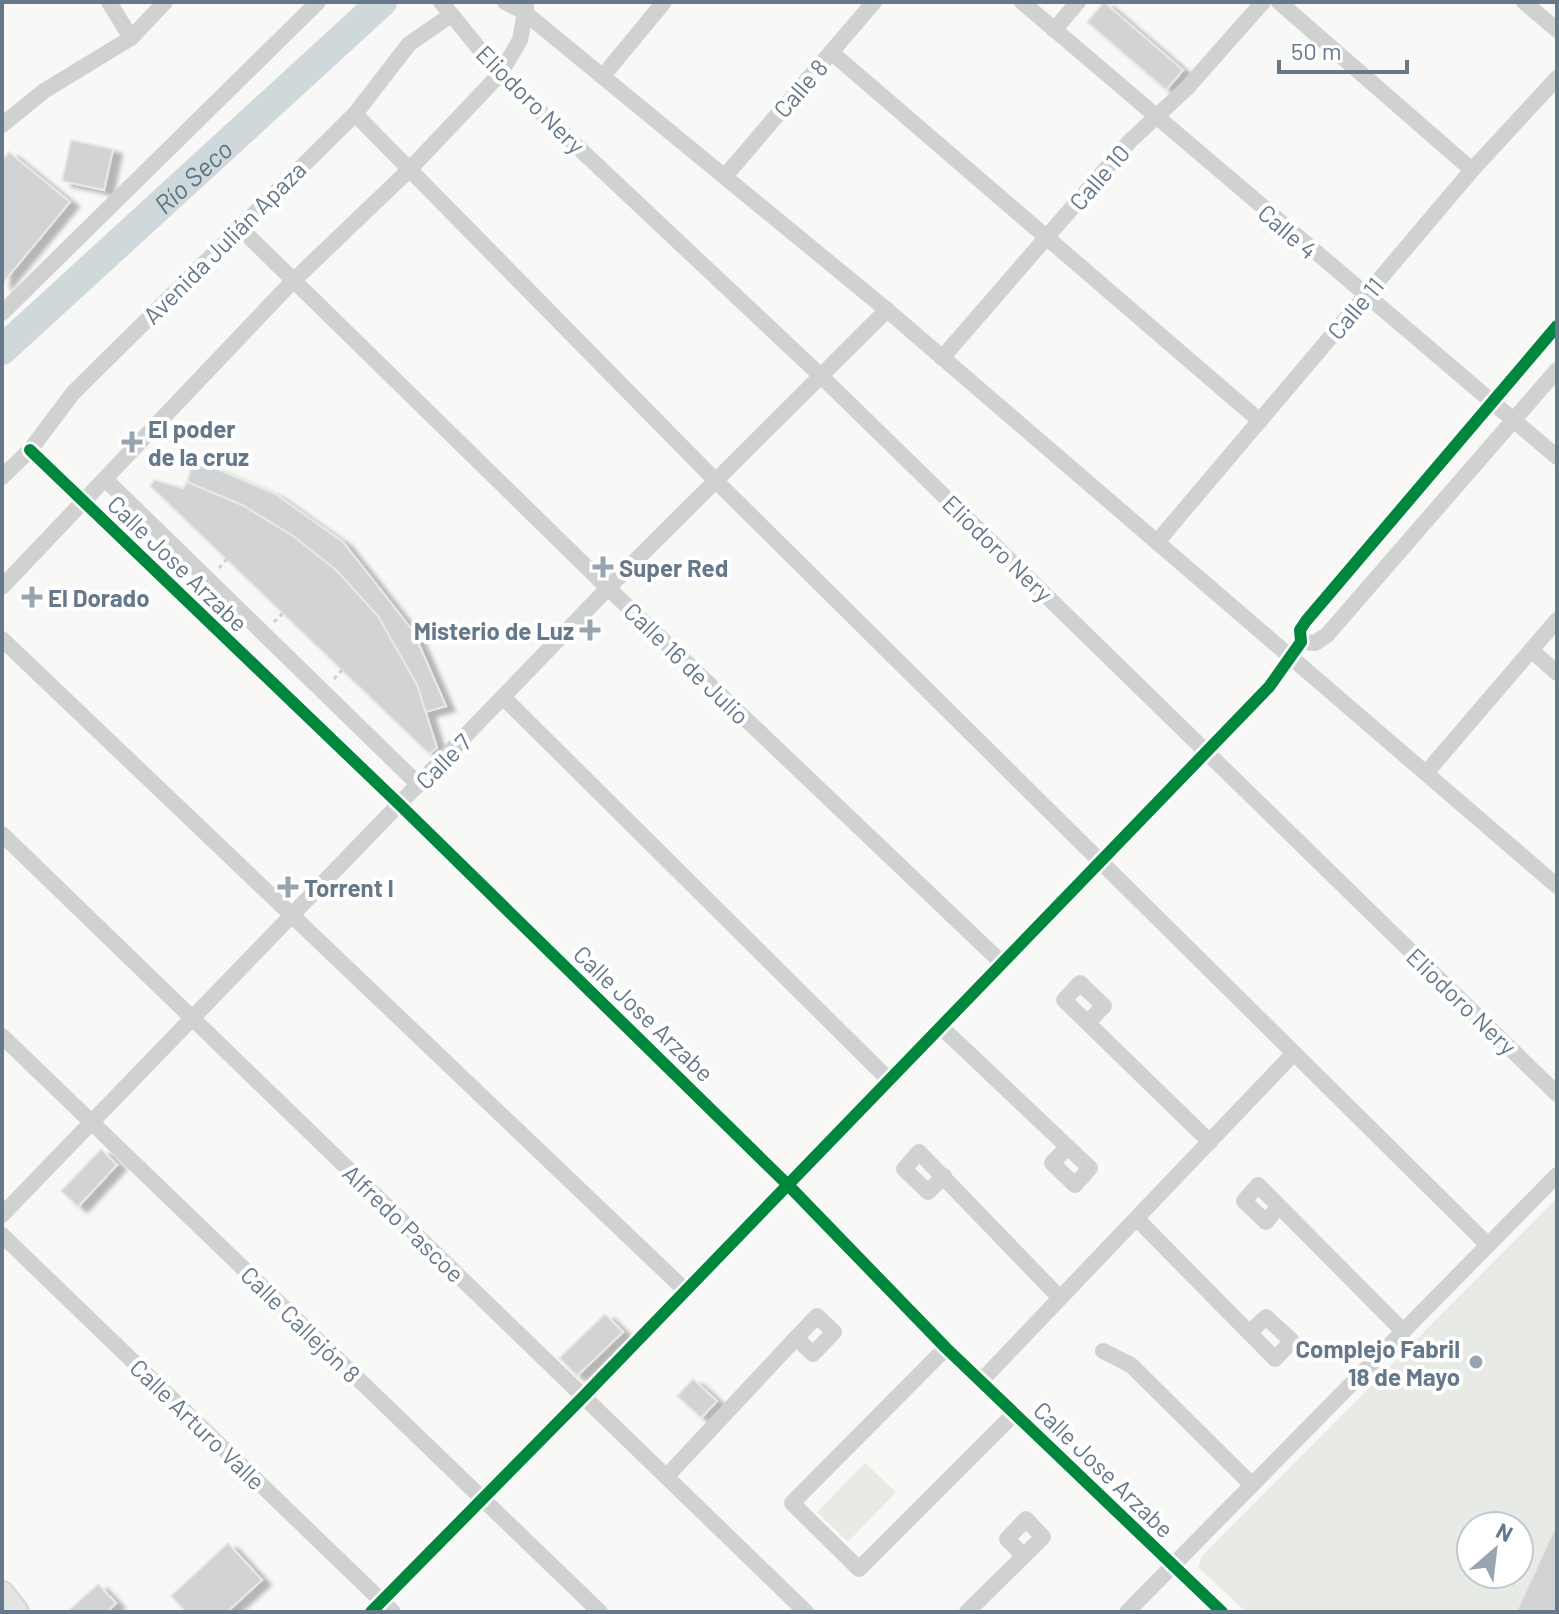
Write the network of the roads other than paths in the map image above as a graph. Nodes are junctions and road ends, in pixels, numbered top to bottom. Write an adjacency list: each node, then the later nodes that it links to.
1 (109, 2): 16 (street)
2 (165, 2): 16 (street)
3 (318, 2): 32 (street)
4 (505, 2): 12 (street)
5 (664, 2): 19 (street)
6 (874, 2): 17 (street, Calle 8)
7 (1022, 2): 14 (street, Calle 4)
8 (1078, 2): 14 (street)
9 (1263, 2): 22 (street, Calle 10)
10 (1279, 2): 25 (street)
11 (1524, 2): 15 (street)
12 (526, 7): 18 (street); 19 (street)
13 (446, 8): 18 (street, Eliodoro Nery); 21 (street, Avenida Julián Apaza)
14 (1054, 30): 22 (street, Calle 4)
15 (1557, 30)
16 (131, 38): 23 (street)
17 (831, 52): 26 (street, Calle 8); 28 (street)
18 (500, 74): 24 (street); 36 (street, Eliodoro Nery)
19 (603, 76): 26 (street)
20 (1557, 78): 25 (street, Calle 11)
21 (355, 114): 24 (street); 27 (street, Avenida Julián Apaza)
22 (1156, 118): 28 (street, Calle 10); 30 (street, Calle 4)
23 (2, 125)
24 (409, 170): 29 (street); 44 (street)
25 (1472, 170): 30 (street, Calle 11)
26 (726, 175): 31 (street)
27 (238, 226): 29 (street, Calle 16 de Julio); 40 (street, Avenida Julián Apaza)
28 (1046, 238): 34 (street, Calle 10); 39 (street)
29 (292, 282): 43 (street); 48 (street, Calle 16 de Julio)
30 (1365, 296): 37 (street, Calle 4); 39 (street, Calle 11)
31 (887, 310): 34 (street); 36 (street, Calle 7)
32 (2, 313)
33 (1557, 326): 37 (street)
34 (942, 358): 46 (street)
35 (1557, 370): 38 (street)
36 (821, 376): 44 (street, Calle 7); 56 (street, Eliodoro Nery)
37 (1493, 402): 38 (street, Calle 4); 51 (street)
38 (1513, 420): 41 (street, Calle 4); 51 (street)
39 (1260, 421): 46 (street, Calle 11)
40 (30, 450): 42 (street, Avenida Julián Apaza); 45 (street, Calle Jose Arzabe)
41 (1557, 457)
42 (2, 477)
43 (106, 480): 45 (street); 58 (street)
44 (717, 482): 48 (street, Calle 7); 61 (street)
45 (83, 503): 47 (street); 59 (street, Calle Jose Arzabe)
46 (1157, 542): 53 (street)
47 (2, 587)
48 (608, 588): 55 (street, Calle 7); 64 (street, Calle 16 de Julio)
49 (1557, 620): 52 (street)
50 (2, 639): 63 (street)
51 (1301, 642): 53 (street)
52 (1531, 650): 54 (street); 57 (street)
53 (1292, 657): 56 (street); 57 (street)
54 (1557, 673)
55 (505, 699): 58 (street, Calle 7); 70 (street)
56 (1207, 752): 61 (street); 71 (street, Eliodoro Nery)
57 (1426, 773): 62 (street)
58 (419, 785): 59 (street, Calle 7)
59 (400, 805): 63 (street, Calle 7); 77 (street, Calle Jose Arzabe)
60 (2, 834): 65 (street, Alfredo Pascoe)
61 (1102, 860): 64 (street); 69 (street)
62 (1557, 886)
63 (294, 916): 65 (street, Calle 7); 83 (street)
64 (1002, 963): 67 (street)
65 (194, 1018): 72 (street, Calle 7); 91 (street, Alfredo Pascoe)
66 (1088, 1022): 73 (street)
67 (941, 1027): 70 (street); 74 (street)
68 (2, 1036): 72 (street, Calle Callejón 8)
69 (1294, 1053): 73 (street); 82 (street)
70 (890, 1081): 77 (street)
71 (1557, 1094)
72 (91, 1121): 79 (street, Calle 7); 95 (street, Calle Callejón 8)
73 (1210, 1142): 80 (street)
74 (1068, 1147)
75 (1557, 1175): 82 (street)
76 (944, 1176): 84 (street)
77 (789, 1186): 83 (street); 88 (street, Calle Jose Arzabe)
78 (1279, 1206): 85 (street)
79 (2, 1215)
80 (1138, 1220): 84 (street); 86 (street)
81 (2, 1235): 99 (street, Calle Arturo Valle)
82 (1488, 1245): 85 (street)
83 (686, 1291): 91 (street)
84 (1060, 1298): 90 (street)
85 (1403, 1331): 94 (street)
86 (1249, 1333)
87 (796, 1338): 93 (street)
88 (946, 1348): 90 (street, Calle Jose Arzabe); 92 (street)
89 (1103, 1351): 94 (street)
90 (981, 1381): 92 (street, Calle Jose Arzabe)
91 (583, 1397): 93 (street, Alfredo Pascoe); 95 (street)
92 (1014, 1414): 97 (street, Calle Jose Arzabe)
93 (667, 1476): 102 (street, Alfredo Pascoe)
94 (1252, 1485): 97 (street)
95 (482, 1498): 99 (street); 101 (street, Calle Callejón 8)
96 (1024, 1556): 103 (street)
97 (1172, 1566): 104 (street); 105 (street, Calle Jose Arzabe)
98 (2, 1594): 100 (highway)
99 (382, 1608)
100 (16, 1612)
101 (600, 1612)
102 (806, 1612)
103 (967, 1612)
104 (1127, 1612)
105 (1222, 1612)

